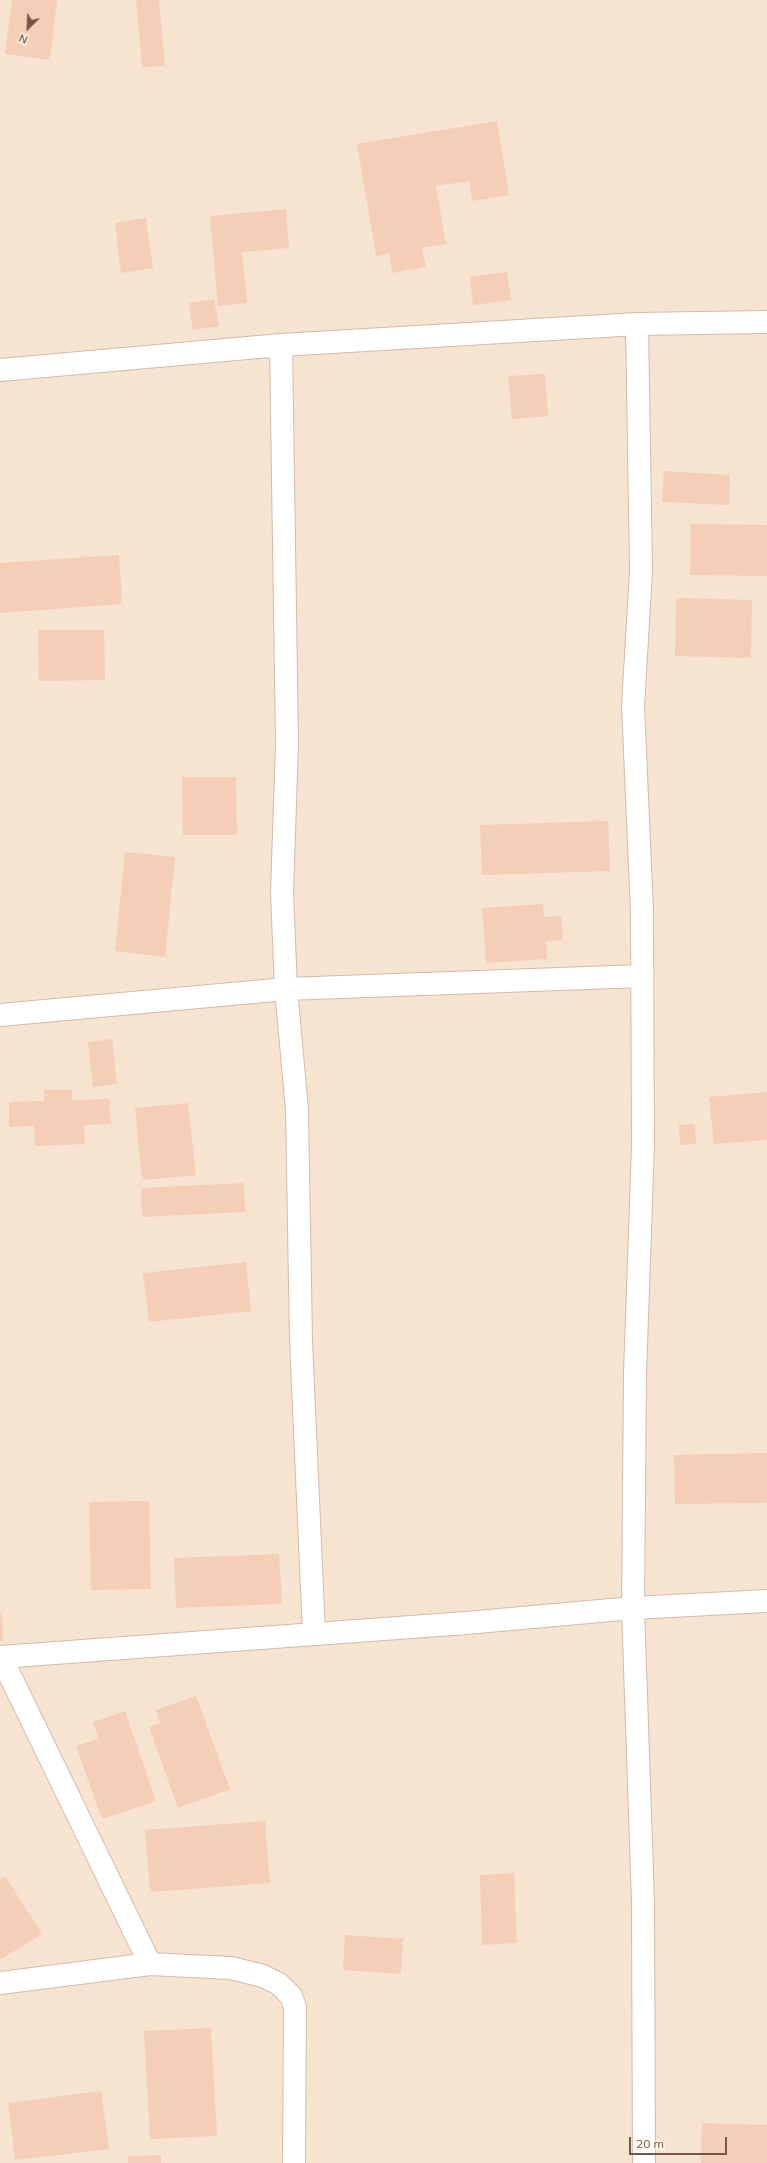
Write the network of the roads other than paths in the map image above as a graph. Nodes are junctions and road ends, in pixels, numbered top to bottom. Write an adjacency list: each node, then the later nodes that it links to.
1 (767, 322): 2 (street)
2 (637, 324): 3 (street); 5 (street)
3 (281, 345): 4 (street); 6 (street)
4 (0, 370)
5 (642, 976): 6 (street); 9 (street)
6 (286, 989): 7 (street); 10 (street)
7 (0, 1015)
8 (767, 1601): 9 (street)
9 (634, 1608): 10 (street); 15 (street)
10 (314, 1634): 11 (street)
11 (0, 1657): 12 (street)
12 (150, 1964): 13 (street); 14 (street)
13 (0, 1983)
14 (294, 2163)
15 (644, 2163)

